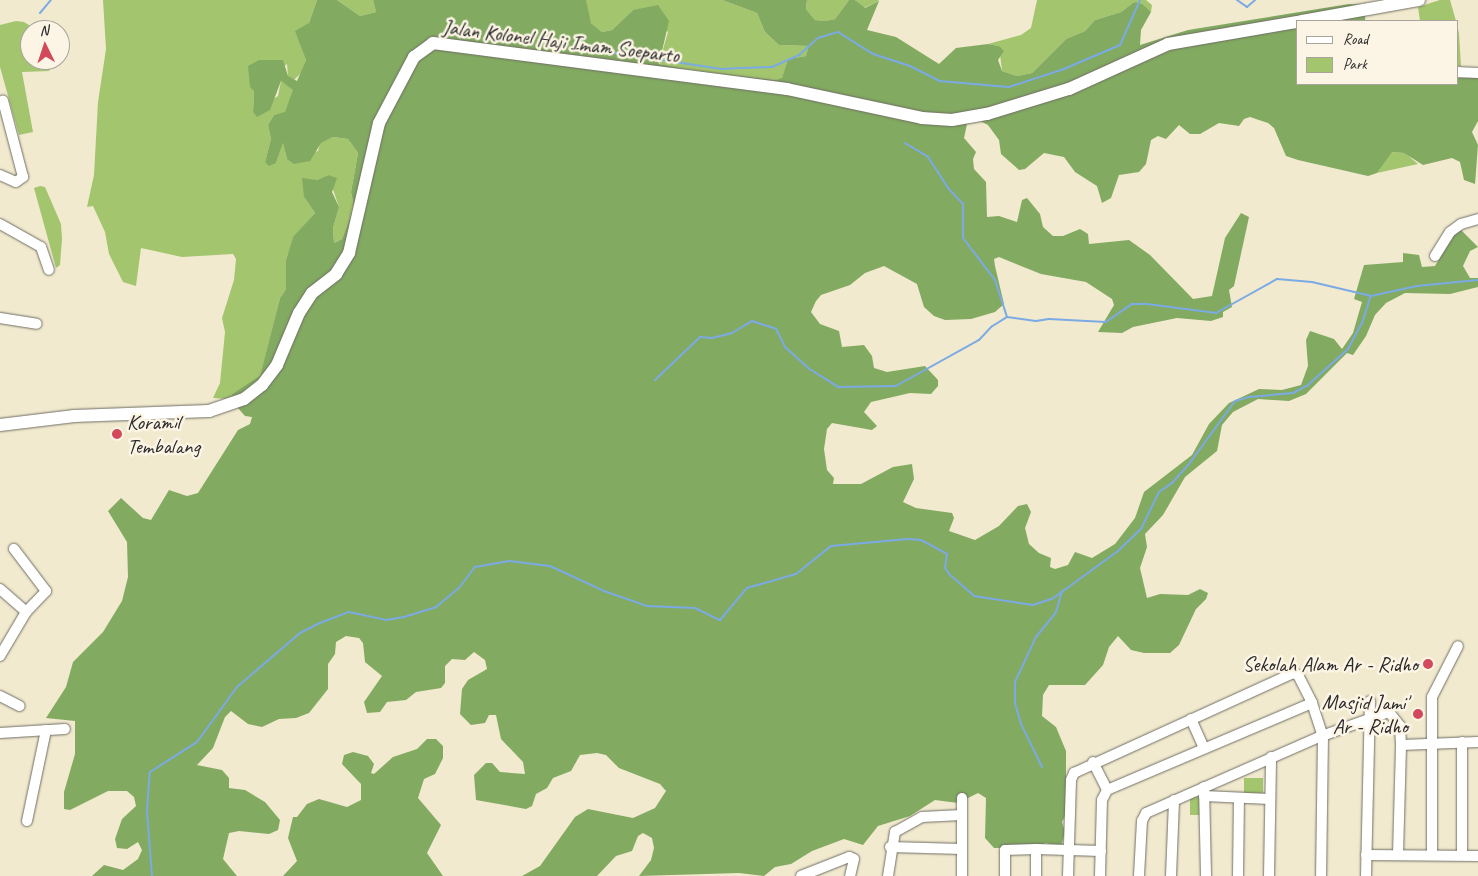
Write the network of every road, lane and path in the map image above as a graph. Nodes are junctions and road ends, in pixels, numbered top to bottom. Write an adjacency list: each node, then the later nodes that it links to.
1 (1418, 0): 2 (main road)
2 (1307, 20)
3 (1296, 22): 14 (main road, Jalan Kolonel Haji Imam Soeparto)
4 (1458, 72): 5 (street)
5 (1478, 73)
6 (3, 101): 7 (street)
7 (0, 175)
8 (1473, 220): 10 (street)
9 (0, 224): 11 (street)
10 (1435, 256)
11 (49, 270)
12 (0, 318): 13 (street)
13 (37, 324)
14 (0, 425)
15 (14, 549): 17 (street)
16 (0, 589): 17 (street)
17 (26, 612): 19 (street)
18 (1458, 646): 30 (street)
19 (0, 656)
20 (0, 696): 23 (street)
21 (1370, 700): 25 (street)
22 (1312, 703): 24 (street); 29 (street); 34 (street)
23 (20, 706)
24 (1191, 719): 34 (street); 36 (street)
25 (1369, 719): 29 (street); 33 (street); 53 (street)
26 (65, 729): 27 (street)
27 (46, 730): 28 (street); 44 (street)
28 (0, 733)
29 (1321, 737): 35 (street); 45 (street)
30 (1430, 742): 31 (street); 33 (street); 52 (street)
31 (1462, 742): 32 (street); 54 (street)
32 (1478, 742)
33 (1401, 744): 51 (street)
34 (1204, 748): 37 (street)
35 (1271, 757): 38 (street); 41 (street)
36 (1093, 762): 37 (street); 49 (street)
37 (1107, 790): 50 (street)
38 (1204, 791): 40 (street); 42 (street); 66 (street)
39 (962, 798): 43 (street)
40 (1239, 798): 41 (street); 67 (street)
41 (1269, 799): 68 (street)
42 (1174, 800): 64 (street); 65 (street)
43 (962, 815): 46 (street); 47 (street)
44 (27, 821)
45 (1319, 822): 69 (street); 70 (street)
46 (890, 847): 47 (street); 58 (street)
47 (962, 849): 59 (street)
48 (1036, 849): 49 (street); 60 (street); 61 (street)
49 (1068, 849): 50 (street); 62 (street)
50 (1101, 851): 63 (street)
51 (1398, 854): 52 (street); 53 (street)
52 (1432, 854): 54 (street)
53 (1366, 855): 71 (street)
54 (1462, 855): 55 (street)
55 (1478, 856)
56 (801, 876): 57 (street)
57 (850, 876)
58 (888, 876)
59 (962, 876)
60 (1005, 876)
61 (1036, 876)
62 (1068, 876)
63 (1100, 876)
64 (1139, 876)
65 (1171, 876)
66 (1206, 876)
67 (1238, 876)
68 (1269, 876)
69 (1315, 876)
70 (1321, 876)
71 (1366, 876)

